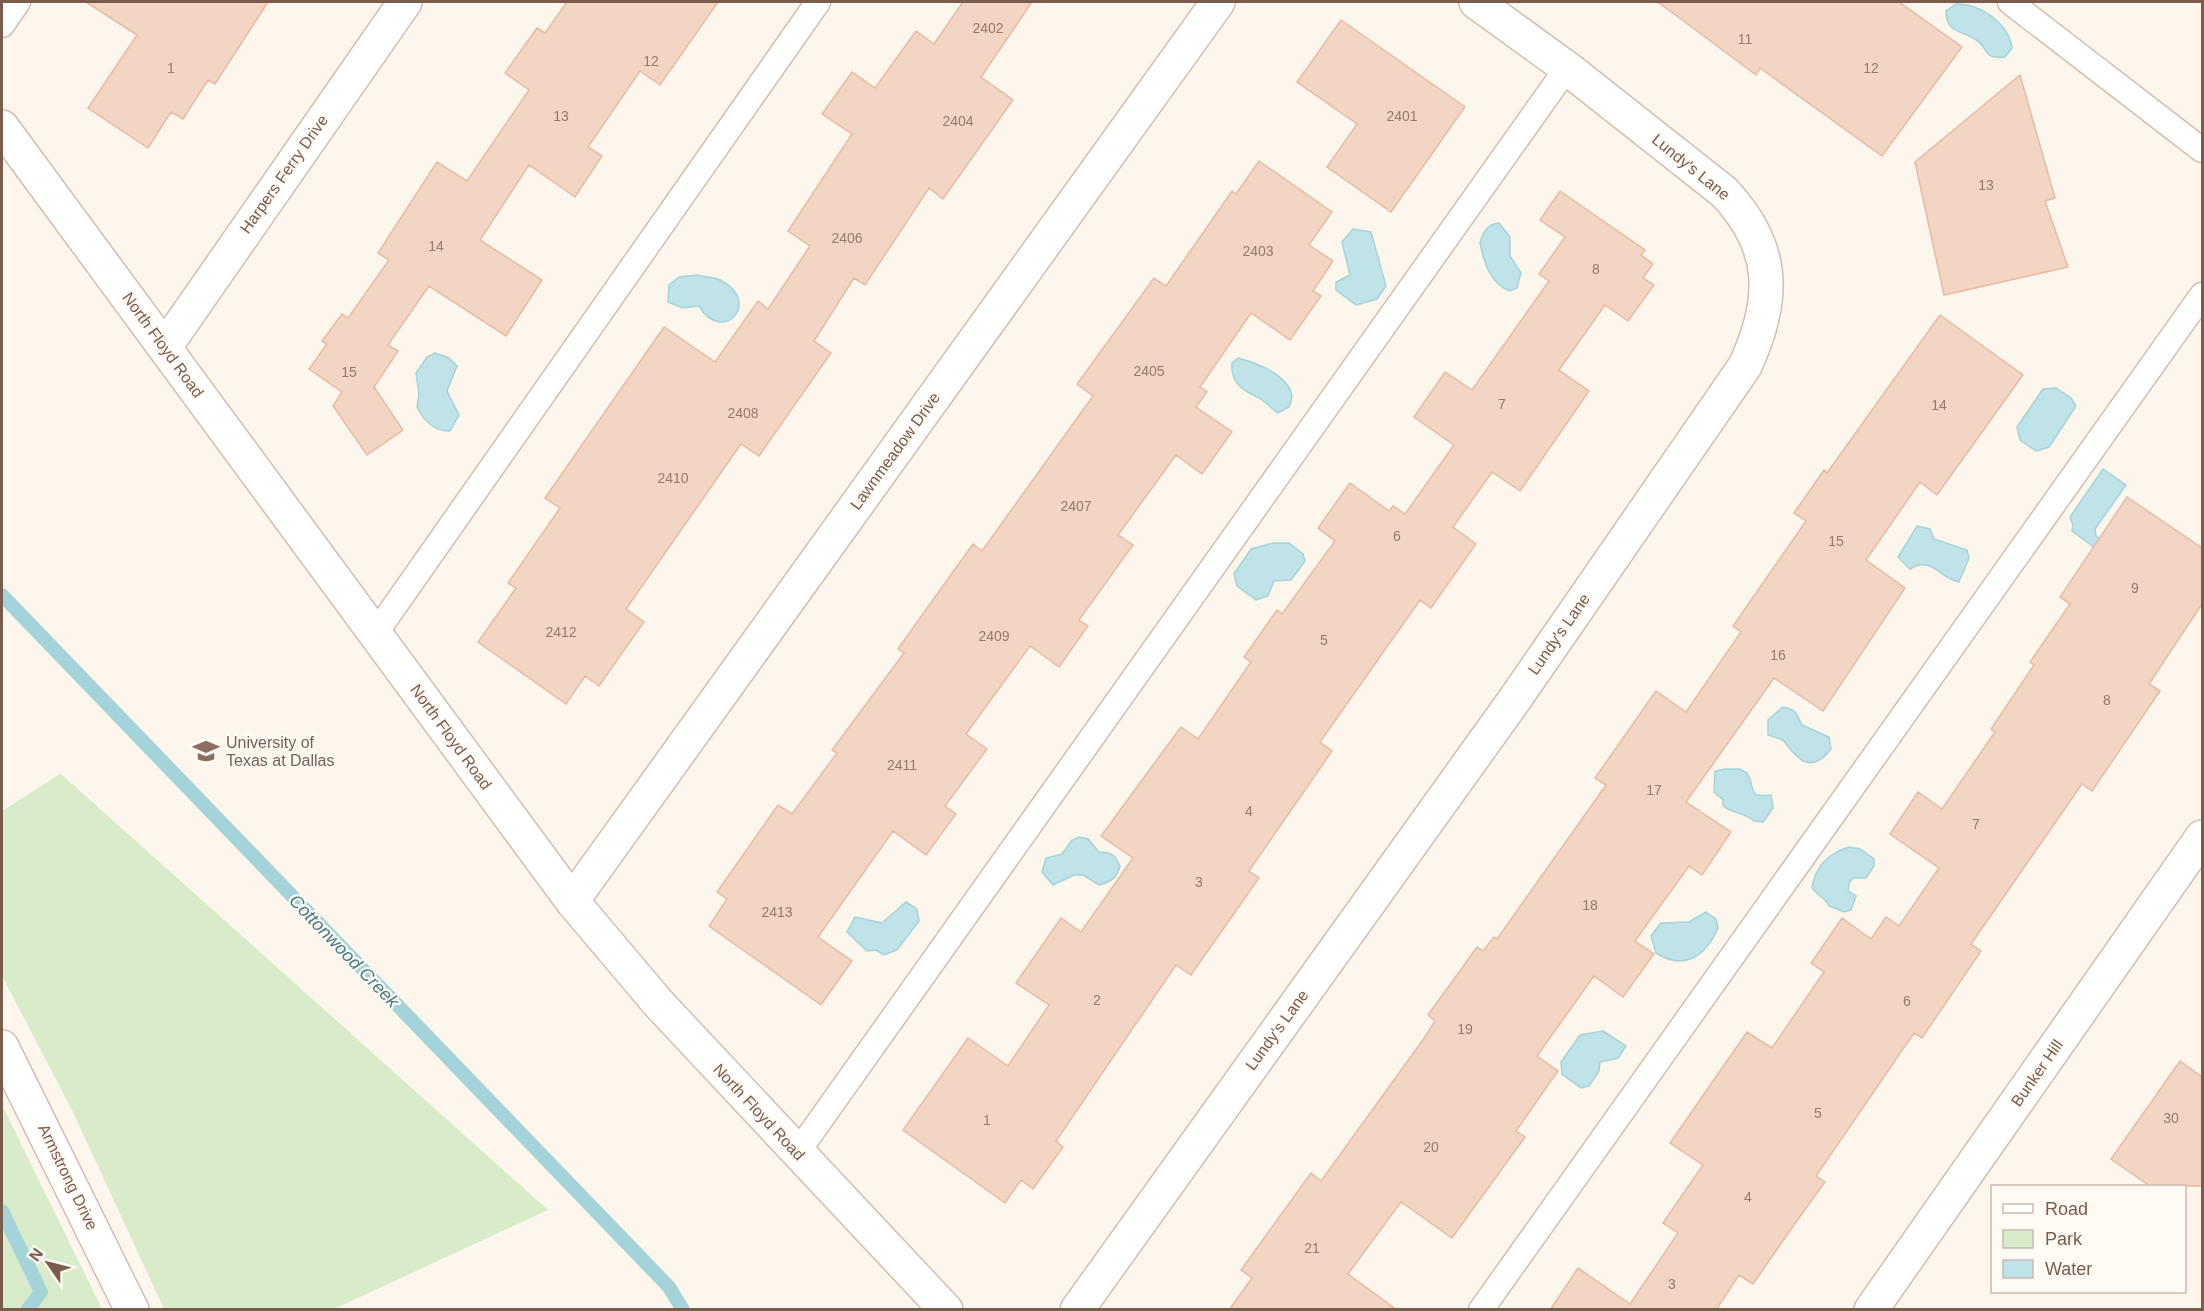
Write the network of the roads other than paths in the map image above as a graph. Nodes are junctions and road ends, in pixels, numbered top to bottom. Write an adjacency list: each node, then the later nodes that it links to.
1 (18, 2): 7 (lane)
2 (405, 2): 12 (street, Harpers Ferry Drive)
3 (818, 2): 13 (lane)
4 (1218, 2): 15 (street, Lawnmeadow Drive)
5 (1476, 2): 8 (street, Lundy's Lane)
6 (2010, 2): 10 (lane)
7 (2, 25)
8 (1566, 68): 17 (lane); 20 (street, Lundy's Lane)
9 (2, 127): 12 (street, North Floyd Road)
10 (2202, 150)
11 (2202, 295): 21 (lane)
12 (165, 347): 13 (street, North Floyd Road)
13 (375, 634): 15 (street, North Floyd Road)
14 (2202, 837): 22 (street, Bunker Hill)
15 (572, 902): 17 (street, North Floyd Road)
16 (2, 1047): 18 (street, Armstrong Drive)
17 (797, 1153): 19 (street, North Floyd Road)
18 (132, 1310)
19 (946, 1310)
20 (1077, 1310)
21 (1481, 1310)
22 (1871, 1310)

